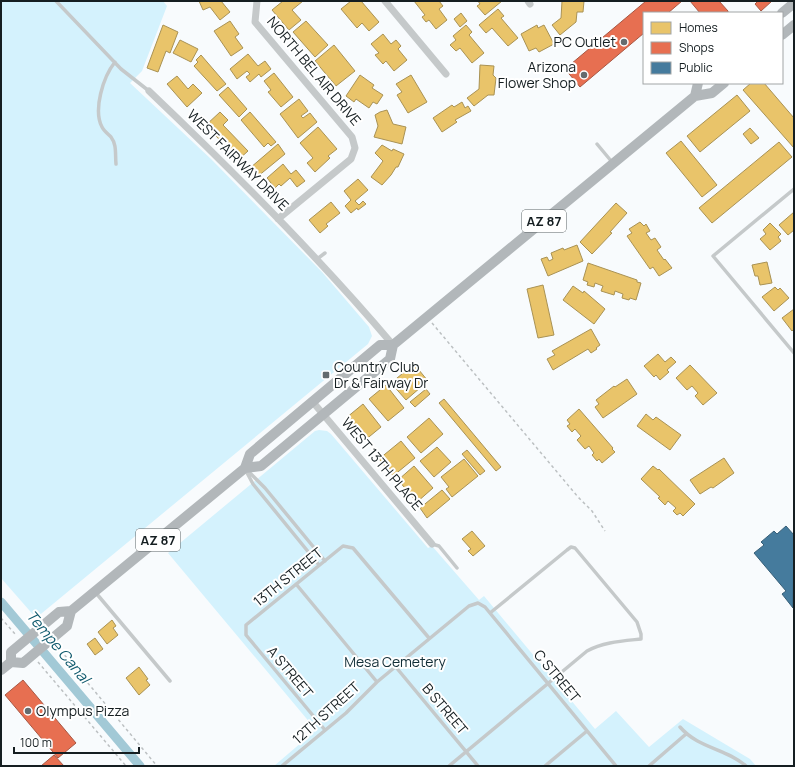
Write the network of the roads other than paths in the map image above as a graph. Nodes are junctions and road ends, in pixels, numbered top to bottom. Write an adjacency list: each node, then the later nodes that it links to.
1 (56, 1): 8 (lane, WEST FAIRWAY DRIVE)
2 (257, 1): 18 (street, NORTH BEL AIR DRIVE)
3 (385, 1): 9 (street)
4 (794, 3): 5 (main road)
5 (783, 12)
6 (794, 25): 7 (main road)
7 (783, 34)
8 (115, 62): 12 (lane, WEST FAIRWAY DRIVE); 16 (lane)
9 (446, 74)
10 (698, 84): 13 (main road)
11 (723, 84): 13 (main road, AZ 87)
12 (149, 91): 18 (street, WEST FAIRWAY DRIVE)
13 (695, 96): 15 (main road, AZ 87)
14 (597, 144): 15 (lane)
15 (614, 163): 21 (main road, AZ 87)
16 (116, 164)
17 (794, 189): 22 (lane)
18 (278, 219): 20 (street, WEST FAIRWAY DRIVE)
19 (325, 253): 20 (lane)
20 (317, 259): 21 (street, WEST FAIRWAY DRIVE)
21 (393, 345): 23 (main road, AZ 87); 24 (main road, AZ 87)
22 (794, 353)
23 (312, 401): 24 (street, WEST 13TH PLACE); 25 (main road, AZ 87)
24 (323, 414): 25 (main road, AZ 87); 26 (street, WEST 13TH PLACE)
25 (245, 468): 27 (lane); 28 (lane); 31 (main road, AZ 87)
26 (432, 544): 29 (lane)
27 (325, 561): 28 (lane, 13TH STREET); 36 (lane, 13TH STREET)
28 (319, 565): 30 (lane, 13TH STREET)
29 (457, 568)
30 (296, 584): 35 (lane, 13TH STREET); 41 (lane)
31 (95, 591): 33 (main road, AZ 87); 40 (lane)
32 (478, 603): 34 (lane, C STREET); 36 (lane, 12TH STREET)
33 (71, 611): 37 (main road, AZ 87); 37 (main road, AZ 87)
34 (490, 613): 42 (lane, C STREET); 42 (lane)
35 (246, 625): 44 (lane, A STREET)
36 (429, 638): 38 (lane, 12TH STREET)
37 (11, 662): 39 (main road, AZ 87)
38 (395, 666): 41 (lane, 12TH STREET); 47 (lane, B STREET)
39 (1, 670)
40 (170, 681)
41 (376, 682): 44 (lane, 12TH STREET)
42 (548, 683): 45 (lane, C STREET); 47 (lane)
43 (680, 727): 46 (lane)
44 (325, 730): 48 (lane, 12TH STREET)
45 (587, 731): 51 (lane); 52 (lane, C STREET)
46 (686, 734): 53 (lane); 54 (lane)
47 (466, 752): 49 (lane); 50 (lane, B STREET)
48 (282, 766)
49 (449, 766)
50 (478, 766)
51 (546, 766)
52 (616, 766)
53 (649, 766)
54 (746, 766)

